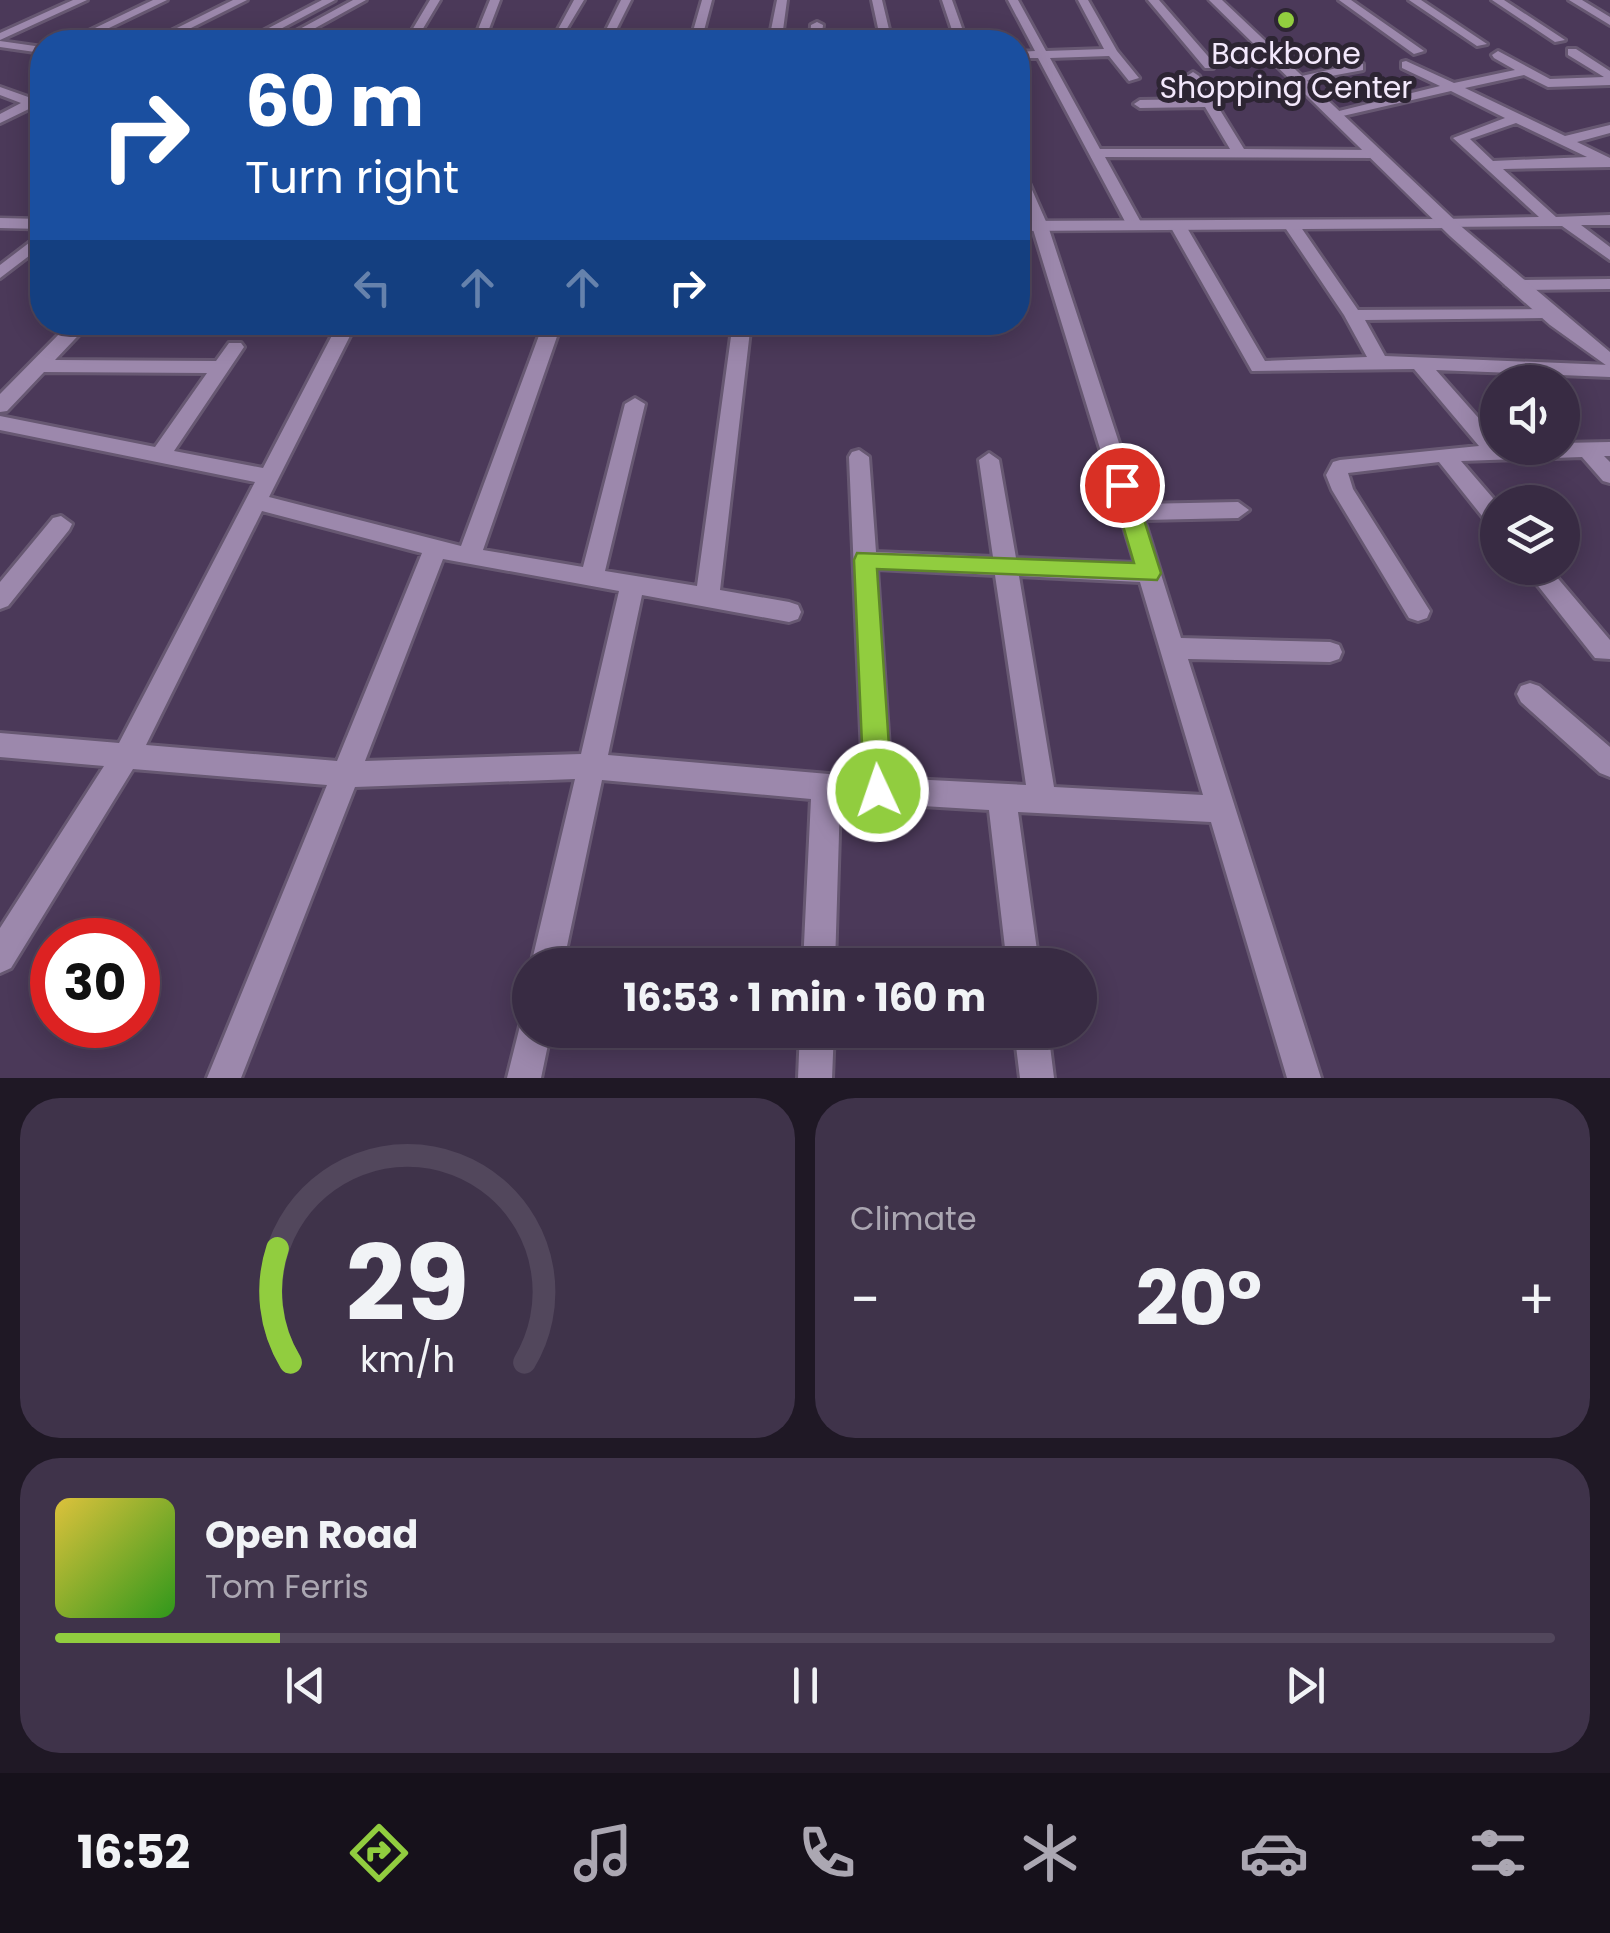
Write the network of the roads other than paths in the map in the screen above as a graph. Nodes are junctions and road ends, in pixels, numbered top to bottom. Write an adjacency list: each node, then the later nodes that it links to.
1 (82, 0): 39 (street)
2 (162, 0): 24 (street)
3 (242, 0): 25 (street)
4 (330, 0): 26 (street)
5 (361, 0): 27 (street)
6 (435, 0): 28 (street)
7 (495, 0): 29 (street)
8 (579, 0): 30 (street)
9 (626, 0): 31 (street)
10 (707, 0): 32 (street)
11 (782, 0): 33 (street)
12 (877, 0): 35 (street)
13 (946, 0): 36 (street)
14 (1013, 0): 37 (street)
15 (1083, 0): 44 (street)
16 (1153, 0): 50 (street)
17 (1215, 0): 56 (main road)
18 (1344, 0): 45 (street)
19 (1414, 0): 42 (street)
20 (1498, 0): 40 (street)
21 (1574, 0): 22 (street)
22 (1610, 22)
23 (817, 26): 34 (street)
24 (98, 30)
25 (180, 30)
26 (271, 30)
27 (305, 30)
28 (417, 30)
29 (483, 30)
30 (561, 30)
31 (611, 30)
32 (698, 30)
33 (777, 30)
34 (816, 30)
35 (885, 30)
36 (957, 30)
37 (1029, 30)
38 (1030, 33): 48 (street)
39 (0, 37)
40 (1559, 40)
41 (0, 44): 43 (street)
42 (1481, 44)
43 (30, 48)
44 (1112, 52): 48 (street); 55 (street)
45 (1418, 52)
46 (1572, 52): 57 (street)
47 (1030, 54): 48 (street)
48 (1041, 54): 69 (street)
49 (1498, 54): 53 (street)
50 (1209, 65)
51 (1406, 65): 58 (street)
52 (1359, 66): 56 (street)
53 (1524, 71): 57 (street); 58 (street)
54 (1194, 76): 61 (street)
55 (1133, 78)
56 (1299, 78): 64 (main road)
57 (1610, 78)
58 (1452, 88): 64 (street); 66 (street)
59 (0, 91): 60 (street)
60 (30, 100)
61 (1209, 103): 62 (street); 70 (street)
62 (1140, 104)
63 (30, 105): 65 (street)
64 (1334, 114): 71 (main road)
65 (0, 118)
66 (1515, 119): 68 (street); 73 (street)
67 (1610, 129): 68 (street)
68 (1563, 141): 72 (street)
69 (1093, 153): 70 (street); 80 (street)
70 (1238, 153): 71 (street)
71 (1373, 154): 78 (main road)
72 (1607, 162): 73 (street)
73 (1490, 166): 75 (street)
74 (1610, 220): 75 (street)
75 (1559, 221): 78 (street); 85 (street)
76 (0, 223): 77 (main road)
77 (30, 224)
78 (1443, 224): 82 (main road); 88 (main road)
79 (1030, 226): 80 (main road)
80 (1135, 226): 81 (main road)
81 (1178, 226): 82 (main road); 96 (street)
82 (1292, 226): 90 (street)
83 (1030, 229): 117 (street)
84 (30, 248): 86 (street)
85 (1610, 255)
86 (0, 274)
87 (1610, 284): 88 (street)
88 (1512, 285): 89 (main road)
89 (1544, 313): 90 (street); 97 (main road)
90 (1354, 314): 96 (street)
91 (70, 335): 99 (street)
92 (341, 335): 113 (street)
93 (548, 335): 120 (street)
94 (740, 335): 127 (street)
95 (234, 347): 100 (street)
96 (1379, 362): 98 (street)
97 (1610, 362)
98 (1421, 364): 101 (street); 105 (street)
99 (42, 366): 100 (street); 103 (street)
100 (223, 367): 109 (street)
101 (1610, 371)
102 (635, 404): 124 (street)
103 (0, 406)
104 (0, 422): 109 (street)
105 (1480, 433)
106 (1599, 450): 112 (street)
107 (1480, 453): 108 (street)
108 (1444, 454): 114 (street); 129 (street)
109 (160, 455): 113 (street)
110 (860, 457): 121 (street)
111 (989, 460): 122 (street)
112 (1610, 476)
113 (270, 477): 115 (street)
114 (1480, 498)
115 (257, 502): 119 (street); 136 (street)
116 (1238, 510): 117 (street)
117 (1130, 512): 123 (street)
118 (61, 524): 128 (street)
119 (436, 548): 120 (street); 139 (street)
120 (469, 556): 124 (street)
121 (865, 560): 122 (street); 141 (street)
122 (1006, 567): 123 (street); 143 (street)
123 (1149, 573): 131 (street)
124 (592, 578): 125 (street)
125 (632, 585): 127 (street); 138 (street)
126 (1550, 585): 132 (street)
127 (707, 598): 130 (street)
128 (0, 599)
129 (1418, 611)
130 (789, 612)
131 (1172, 648): 133 (street); 144 (street)
132 (1604, 651)
133 (1330, 652)
134 (1530, 694): 137 (street)
135 (0, 745): 136 (street)
136 (127, 754): 139 (street); 148 (street)
137 (1610, 764)
138 (588, 766): 139 (street); 140 (street); 145 (street)
139 (345, 774): 152 (street)
140 (826, 787): 141 (street); 146 (street)
141 (878, 791): 142 (street)
142 (1002, 797): 143 (street); 147 (street)
143 (1042, 799): 144 (street)
144 (1220, 810): 156 (street)
145 (551, 948)
146 (820, 948)
147 (1021, 948)
148 (0, 957)
149 (530, 1048): 153 (street)
150 (816, 1048): 154 (street)
151 (1033, 1048): 155 (street)
152 (224, 1078)
153 (524, 1078)
154 (815, 1078)
155 (1037, 1078)
156 (1304, 1078)

